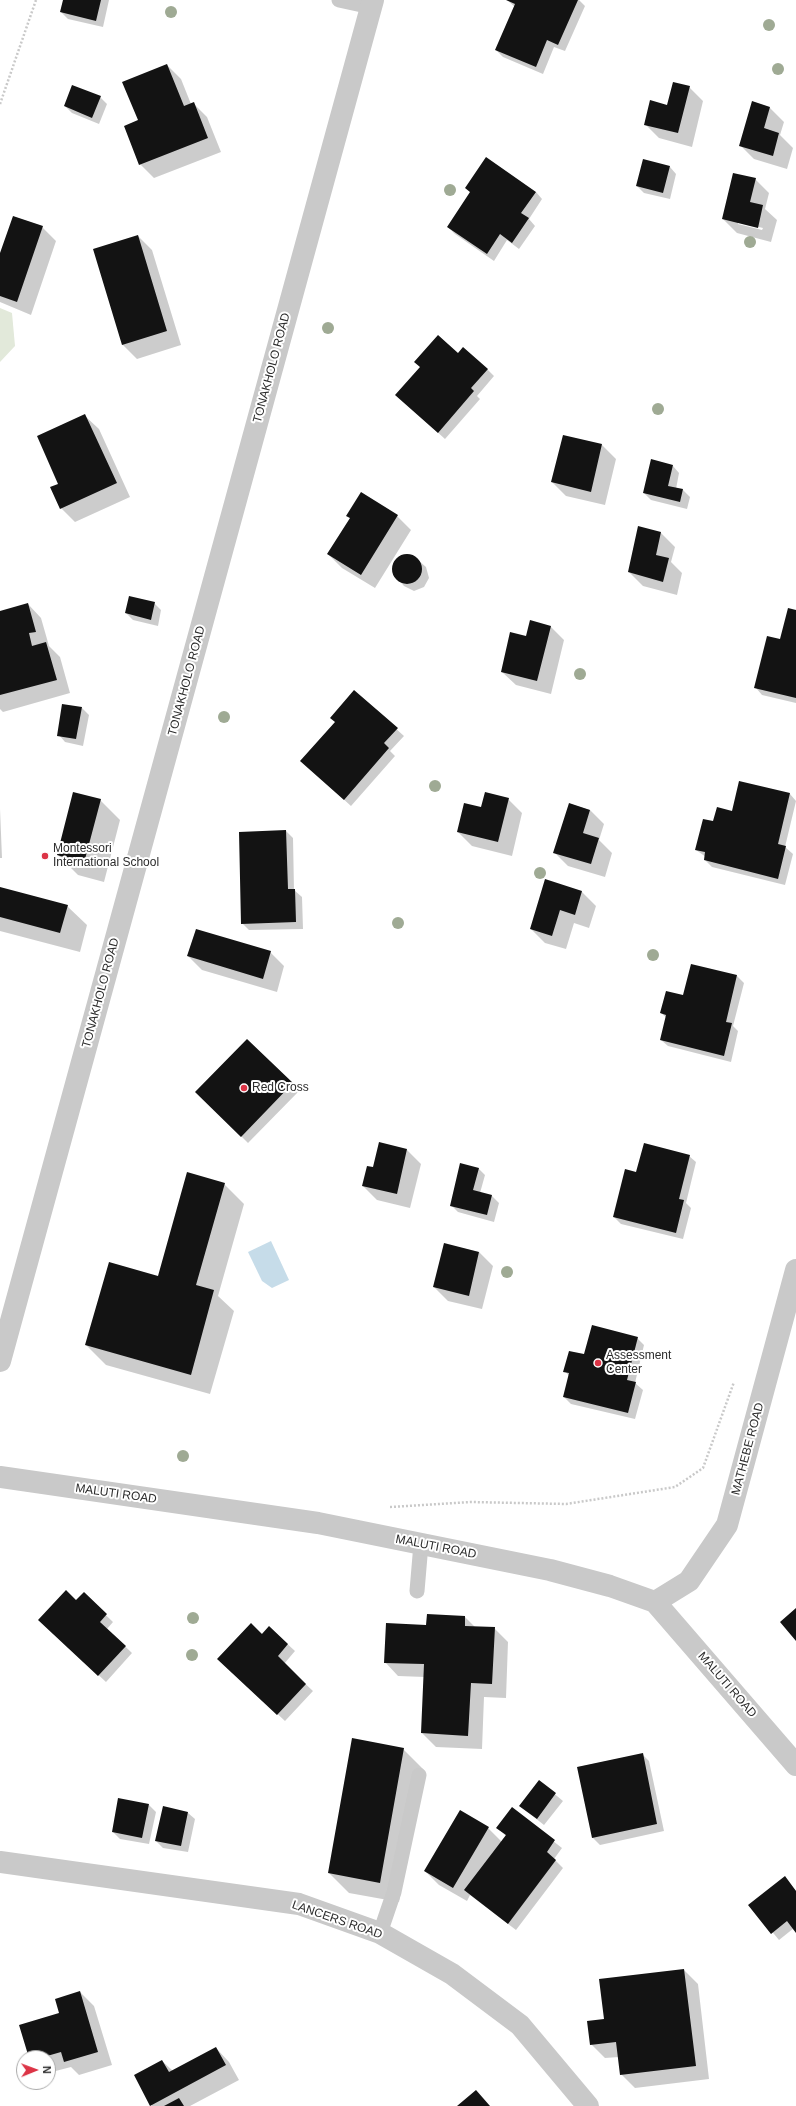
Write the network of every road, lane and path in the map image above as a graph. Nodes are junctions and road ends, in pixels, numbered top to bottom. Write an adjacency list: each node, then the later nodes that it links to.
1 (36, 0): 4 (path)
2 (340, 0): 3 (lane)
3 (372, 4): 6 (street, TONAKHOLO ROAD)
4 (0, 104)
5 (796, 1270): 12 (street, MATHEBE ROAD)
6 (0, 1361)
7 (734, 1380): 9 (path)
8 (0, 1477): 10 (street, MALUTI ROAD)
9 (388, 1507)
10 (421, 1544): 11 (lane); 12 (street, MALUTI ROAD)
11 (417, 1591)
12 (655, 1602): 13 (street, MALUTI ROAD)
13 (796, 1765)
14 (419, 1775): 16 (lane)
15 (0, 1862): 16 (street, LANCERS ROAD)
16 (380, 1933): 17 (street, LANCERS ROAD)
17 (588, 2106)

